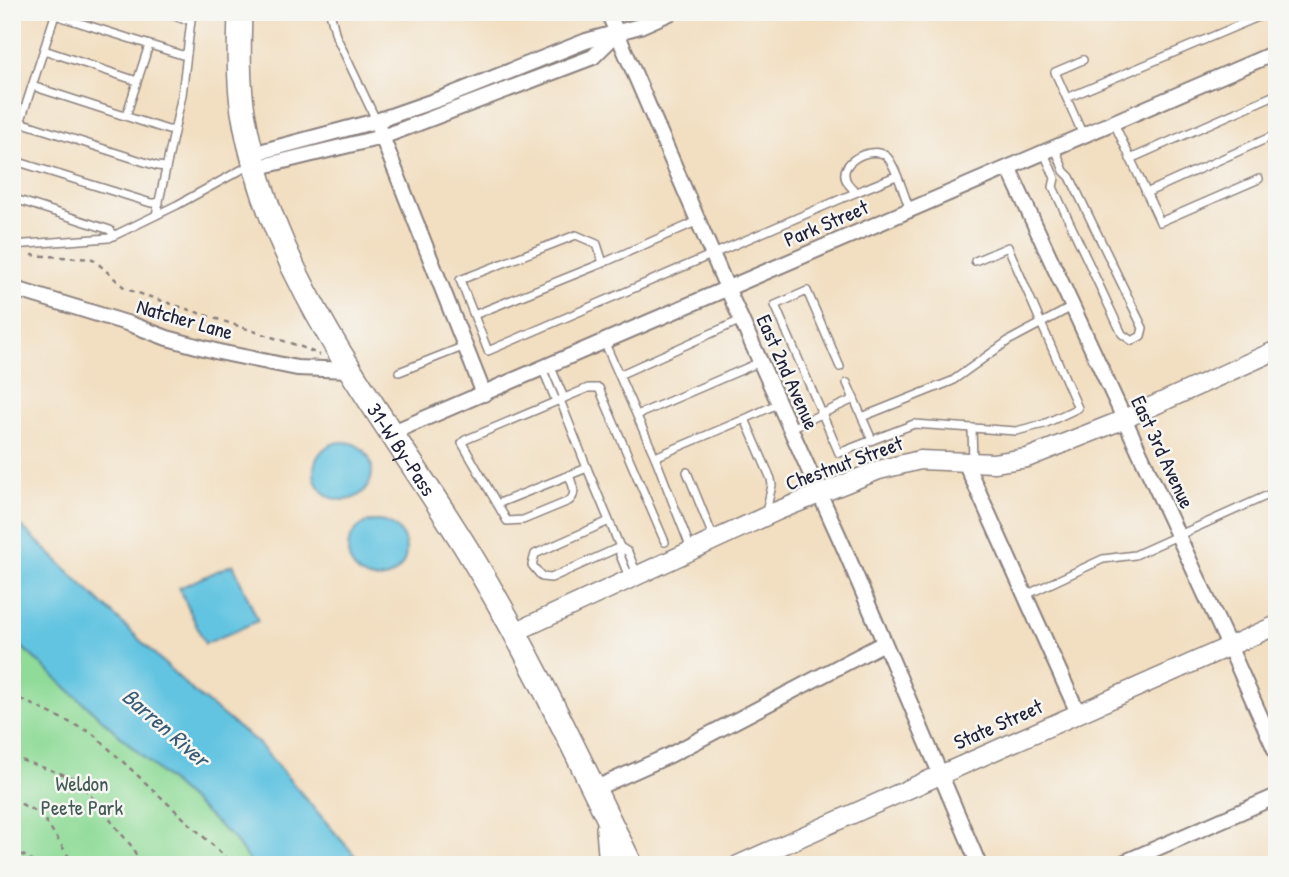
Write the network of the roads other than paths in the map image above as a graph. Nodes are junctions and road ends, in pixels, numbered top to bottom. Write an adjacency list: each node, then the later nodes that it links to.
1 (164, 12): 8 (lane)
2 (240, 12): 31 (main road, 31-W By-Pass)
3 (330, 12): 20 (lane)
4 (608, 12): 9 (street, East 2nd Avenue)
5 (672, 12): 9 (street)
6 (1270, 12): 18 (lane)
7 (56, 14): 10 (lane); 11 (lane)
8 (191, 15): 13 (lane)
9 (617, 33): 20 (street); 26 (street); 42 (street, East 2nd Avenue)
10 (149, 45): 13 (lane); 15 (lane)
11 (44, 50): 15 (lane); 16 (lane)
12 (1277, 52): 22 (street, Park Street)
13 (187, 53): 23 (lane)
14 (1083, 60): 18 (lane)
15 (137, 81): 19 (lane)
16 (33, 86): 19 (lane); 21 (lane)
17 (1277, 94): 29 (lane)
18 (1067, 98): 25 (lane)
19 (126, 116): 23 (lane)
20 (376, 121): 26 (street); 31 (street)
21 (20, 122): 27 (lane); 32 (lane)
22 (1114, 123): 25 (street, Park Street); 29 (lane)
23 (174, 130): 32 (lane)
24 (1277, 134): 37 (lane)
25 (1084, 136): 28 (street, Park Street)
26 (382, 137): 31 (street); 55 (street)
27 (12, 148)
28 (1050, 151): 28 (lane); 33 (street, Park Street)
29 (1130, 159): 37 (lane)
30 (12, 160): 39 (lane)
31 (254, 162): 41 (lane); 60 (main road, 31-W By-Pass)
32 (166, 167): 39 (lane)
33 (1009, 169): 40 (street, Park Street); 50 (street, East 3rd Avenue)
34 (896, 177): 36 (lane); 36 (lane); 40 (lane)
35 (1259, 179): 37 (lane)
36 (858, 192): 45 (lane)
37 (1146, 193)
38 (12, 198): 43 (lane)
39 (159, 202): 41 (lane)
40 (910, 211): 49 (street, Park Street)
41 (156, 215): 43 (lane)
42 (698, 220): 45 (street, East 2nd Avenue); 47 (lane)
43 (114, 235): 44 (lane)
44 (12, 245)
45 (713, 254): 49 (street, East 2nd Avenue); 51 (lane)
46 (975, 261): 53 (lane)
47 (603, 263): 51 (lane); 51 (lane)
48 (12, 288): 60 (street, Natcher Lane)
49 (727, 288): 52 (street, East 2nd Avenue); 54 (street, Park Street)
50 (1073, 307): 53 (lane); 72 (street, East 3rd Avenue)
51 (474, 315)
52 (742, 320): 57 (street, East 2nd Avenue); 62 (lane)
53 (1040, 323): 70 (lane); 74 (lane)
54 (604, 341): 58 (street, Park Street); 62 (lane)
55 (465, 346): 61 (lane); 64 (street)
56 (1277, 350): 72 (street, Chestnut Street)
57 (760, 362): 67 (street, East 2nd Avenue); 69 (lane)
58 (546, 367): 64 (street, Park Street); 66 (lane)
59 (840, 367): 68 (lane)
60 (340, 370): 75 (main road, 31-W By-Pass)
61 (400, 372)
62 (619, 375): 69 (lane)
63 (847, 383): 65 (lane)
64 (484, 394): 75 (street, Park Street)
65 (854, 399): 68 (lane); 70 (lane)
66 (560, 400): 79 (lane); 84 (lane); 89 (lane)
67 (779, 403): 71 (lane); 73 (street, East 2nd Avenue)
68 (822, 414): 73 (lane); 76 (lane)
69 (637, 415): 77 (lane)
70 (862, 417): 76 (lane)
71 (746, 419): 77 (lane); 85 (lane)
72 (1124, 419): 78 (street, Chestnut Street); 87 (street, East 3rd Avenue)
73 (790, 428): 83 (street, East 2nd Avenue)
74 (972, 428): 76 (lane); 78 (lane)
75 (391, 433): 95 (main road, 31-W By-Pass)
76 (872, 440)
77 (655, 457): 91 (lane)
78 (969, 462): 83 (street, Chestnut Street); 93 (street)
79 (587, 468): 81 (lane); 86 (lane)
80 (687, 472): 88 (lane)
81 (569, 475): 84 (lane); 84 (lane)
82 (1277, 491): 87 (lane)
83 (819, 494): 85 (street, Chestnut Street); 96 (street, East 2nd Avenue)
84 (497, 504)
85 (765, 517): 88 (street, Chestnut Street)
86 (609, 521): 90 (lane); 90 (lane)
87 (1178, 534): 93 (lane); 97 (street, East 3rd Avenue)
88 (714, 540): 91 (street, Chestnut Street)
89 (665, 542)
90 (620, 547): 92 (lane)
91 (692, 550): 92 (street, Chestnut Street)
92 (633, 576): 95 (street, Chestnut Street)
93 (1026, 595): 98 (street)
94 (1277, 625): 97 (street, State Street)
95 (515, 632): 101 (main road, 31-W By-Pass)
96 (884, 643): 100 (street, East 2nd Avenue); 101 (street)
97 (1230, 646): 98 (street, State Street); 99 (street, East 3rd Avenue)
98 (1078, 713): 100 (street, State Street)
99 (1277, 754)
100 (940, 775): 106 (street, State Street); 107 (street, East 2nd Avenue)
101 (594, 789): 103 (main road, 31-W By-Pass)
102 (1277, 796): 108 (street)
103 (607, 816): 104 (main road); 105 (main road, 31-W By-Pass)
104 (611, 865)
105 (631, 865)
106 (738, 865)
107 (979, 865)
108 (1118, 865)

